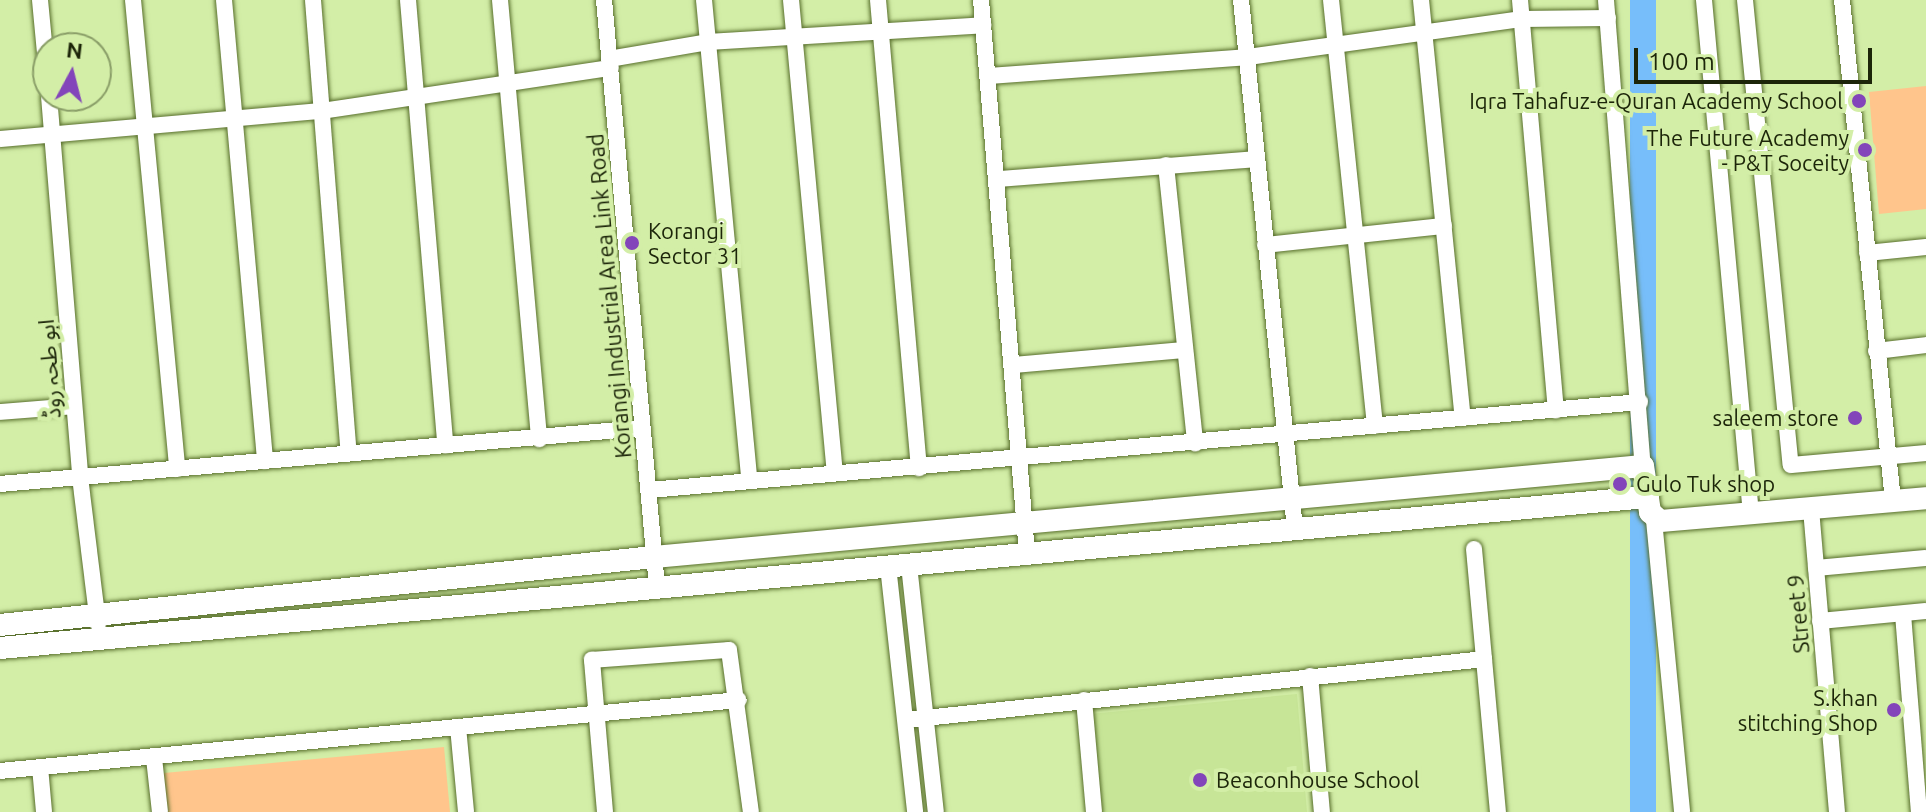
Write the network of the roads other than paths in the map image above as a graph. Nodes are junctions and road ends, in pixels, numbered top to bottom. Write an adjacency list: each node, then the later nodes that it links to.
1 (40, 0): 24 (street)
2 (133, 0): 37 (street)
3 (224, 0): 36 (street)
4 (313, 0): 34 (street)
5 (408, 0): 33 (street)
6 (500, 0): 32 (street)
7 (604, 0): 30 (street, Korangi Industrial Area Link Road)
8 (704, 0): 27 (street)
9 (791, 0): 26 (street)
10 (878, 0): 25 (street)
11 (981, 0): 22 (street)
12 (1241, 0): 29 (street)
13 (1331, 0): 28 (street)
14 (1421, 0): 23 (street)
15 (1520, 0): 21 (street)
16 (1606, 0): 20 (street)
17 (1704, 0): 81 (street)
18 (1745, 0): 65 (street)
19 (1842, 0): 47 (street)
20 (1608, 18): 21 (street); 52 (street)
21 (1522, 19): 23 (street); 54 (street)
22 (983, 25): 25 (street); 31 (street)
23 (1424, 31): 28 (street); 43 (street)
24 (43, 32)
25 (881, 32): 26 (street); 69 (street)
26 (795, 38): 27 (street); 71 (street)
27 (708, 42): 30 (street); 73 (street)
28 (1335, 47): 29 (street); 44 (street)
29 (1248, 57): 31 (street); 40 (street)
30 (610, 63): 32 (street); 58 (street, Korangi Industrial Area Link Road)
31 (990, 76): 42 (street)
32 (509, 83): 33 (street); 60 (street)
33 (417, 97): 34 (street); 62 (street)
34 (322, 111): 36 (street); 63 (street)
35 (51, 112): 38 (street, ابو طحہ روڈ)
36 (234, 120): 37 (street); 67 (street)
37 (144, 127): 38 (street); 70 (street)
38 (53, 134): 39 (street); 53 (street, ابو طحہ روڈ)
39 (0, 139)
40 (1256, 159): 41 (street); 45 (street)
41 (1166, 165): 42 (street); 49 (street)
42 (999, 179): 51 (street)
43 (1444, 226): 44 (street); 56 (street)
44 (1355, 235): 45 (street); 57 (street)
45 (1265, 245): 59 (street)
46 (1926, 247): 47 (street)
47 (1867, 253): 50 (street)
48 (1926, 345): 50 (street)
49 (1184, 350): 51 (street); 61 (street)
50 (1876, 351): 65 (street)
51 (1013, 365): 66 (street)
52 (1640, 402): 54 (street); 68 (street)
53 (74, 406): 55 (street); 72 (street, ابو طحہ روڈ)
54 (1556, 410): 56 (street)
55 (0, 412)
56 (1463, 418): 57 (street)
57 (1375, 426): 59 (street)
58 (642, 428): 60 (street); 75 (street, Korangi Industrial Area Link Road)
59 (1287, 434): 61 (street); 76 (street)
60 (539, 439): 62 (street)
61 (1195, 443): 66 (street)
62 (445, 445): 63 (street)
63 (349, 453): 67 (street)
64 (1926, 453): 65 (street)
65 (1889, 458): 79 (street)
66 (1021, 459): 69 (street); 83 (street)
67 (265, 461): 70 (street)
68 (1643, 466): 76 (street); 77 (street)
69 (919, 468): 71 (street)
70 (177, 469): 72 (street)
71 (835, 473): 73 (street)
72 (80, 477): 74 (street); 94 (street, ابو طحہ روڈ)
73 (749, 479): 75 (street)
74 (0, 484)
75 (650, 490): 87 (street, Korangi Industrial Area Link Road)
76 (1294, 495): 83 (street); 84 (street)
77 (1648, 497): 82 (street); 84 (street)
78 (1926, 498): 79 (street)
79 (1893, 501): 80 (street)
80 (1811, 509): 81 (street); 90 (street, Street 9)
81 (1751, 514): 82 (street)
82 (1662, 520): 120 (street)
83 (1025, 522): 86 (street); 87 (street)
84 (1295, 529): 86 (street)
85 (1474, 549): 99 (street)
86 (1027, 554): 89 (street)
87 (654, 557): 91 (street, Korangi Industrial Area Link Road); 94 (street)
88 (1926, 558): 90 (street)
89 (898, 566): 91 (street); 104 (street); 105 (street)
90 (1816, 568): 95 (street, Street 9)
91 (657, 587): 97 (street)
92 (1926, 611): 93 (street)
93 (1903, 614): 95 (street); 122 (street)
94 (96, 615): 96 (street); 97 (street, ابو طحہ روڈ)
95 (1820, 621): 121 (street, Street 9)
96 (0, 625)
97 (99, 639): 98 (street)
98 (0, 648)
99 (1484, 659): 100 (street); 119 (street)
100 (1310, 676): 102 (street); 118 (street)
101 (739, 700): 103 (street); 103 (street); 114 (street)
102 (1084, 700): 104 (street); 117 (street)
103 (596, 714): 106 (street); 113 (street)
104 (928, 717): 105 (street); 116 (street)
105 (906, 720): 115 (street)
106 (458, 727): 107 (street); 112 (street)
107 (154, 758): 108 (street); 111 (street)
108 (40, 767): 109 (street); 110 (street)
109 (0, 771)
110 (44, 812)
111 (160, 812)
112 (466, 812)
113 (605, 812)
114 (751, 812)
115 (915, 812)
116 (936, 812)
117 (1094, 812)
118 (1322, 812)
119 (1498, 812)
120 (1682, 812)
121 (1837, 812)
122 (1919, 812)

